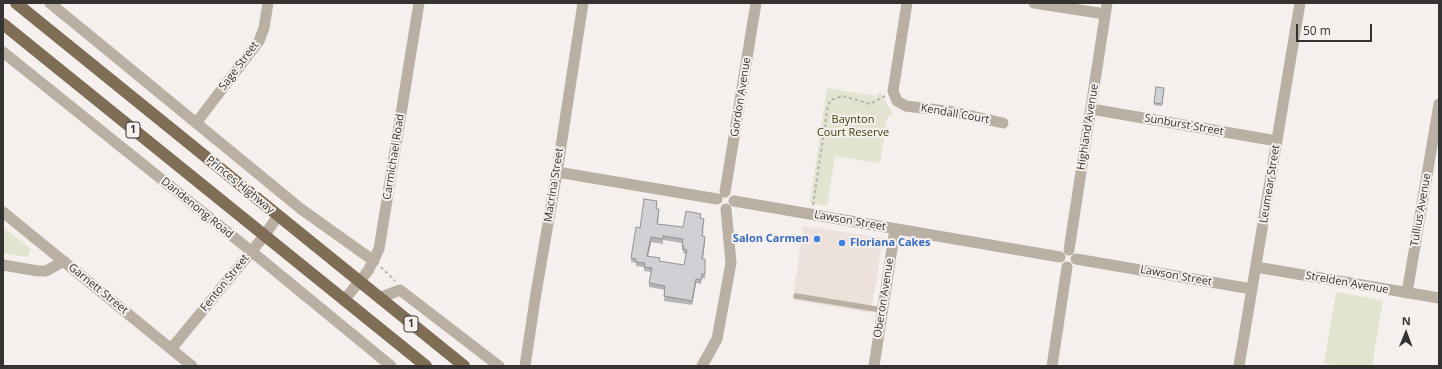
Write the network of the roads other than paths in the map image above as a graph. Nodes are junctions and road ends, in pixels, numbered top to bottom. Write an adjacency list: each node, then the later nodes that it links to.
1 (16, 3): 23 (highway, Princes Highway / 1)
2 (50, 3): 15 (street)
3 (268, 3): 15 (street, Sage Street)
4 (419, 3): 30 (street, Carmichael Road)
5 (583, 3): 18 (street, Macrina Street)
6 (756, 3): 19 (street, Gordon Avenue)
7 (908, 3): 16 (street, Kendall Court)
8 (1034, 3): 10 (street)
9 (1300, 3): 17 (street, Leumear Street)
10 (1106, 8): 14 (street, Highland Avenue)
11 (3, 24): 25 (highway, 1)
12 (3, 52): 26 (street, Dandenong Road)
13 (1439, 104): 36 (street, Tullius Avenue)
14 (1091, 109): 17 (street, Sunburst Street); 27 (street, Highland Avenue)
15 (196, 123): 30 (street)
16 (1003, 123)
17 (1277, 141): 33 (street, Leumear Street)
18 (557, 172): 19 (street); 48 (street, Macrina Street)
19 (721, 195): 20 (street); 21 (street)
20 (734, 201): 21 (street); 24 (street, Lawson Street)
21 (726, 209): 49 (street)
22 (3, 212): 29 (street, Garnett Street)
23 (278, 216): 25 (street, Fenton Street); 34 (highway, Princes Highway / 1)
24 (895, 229): 27 (street, Lawson Street); 41 (street, Oberon Avenue)
25 (264, 236): 26 (street, Fenton Street); 40 (highway, 1)
26 (251, 251): 42 (street, Fenton Street); 44 (street, Dandenong Road)
27 (1064, 253): 28 (street); 32 (street)
28 (1076, 259): 32 (street); 35 (street, Lawson Street)
29 (64, 261): 31 (street); 42 (street, Garnett Street)
30 (374, 261): 34 (street, Carmichael Road)
31 (3, 265)
32 (1067, 267): 51 (street)
33 (1256, 267): 35 (street, Leumear Street); 36 (street, Strelden Avenue)
34 (359, 281): 38 (highway, Princes Highway / 1); 40 (street, Carmichael Road)
35 (1252, 289): 52 (street, Leumear Street)
36 (1407, 293): 39 (street, Strelden Avenue)
37 (796, 296): 41 (lane)
38 (379, 298): 46 (highway, Princes Highway / 1); 47 (street)
39 (1439, 298)
40 (344, 300): 45 (highway, 1)
41 (882, 310): 50 (street, Oberon Avenue)
42 (171, 349): 43 (street, Garnett Street)
43 (187, 364)
44 (391, 366)
45 (426, 366)
46 (464, 366)
47 (498, 366)
48 (525, 366)
49 (702, 366)
50 (874, 366)
51 (1052, 366)
52 (1239, 366)

